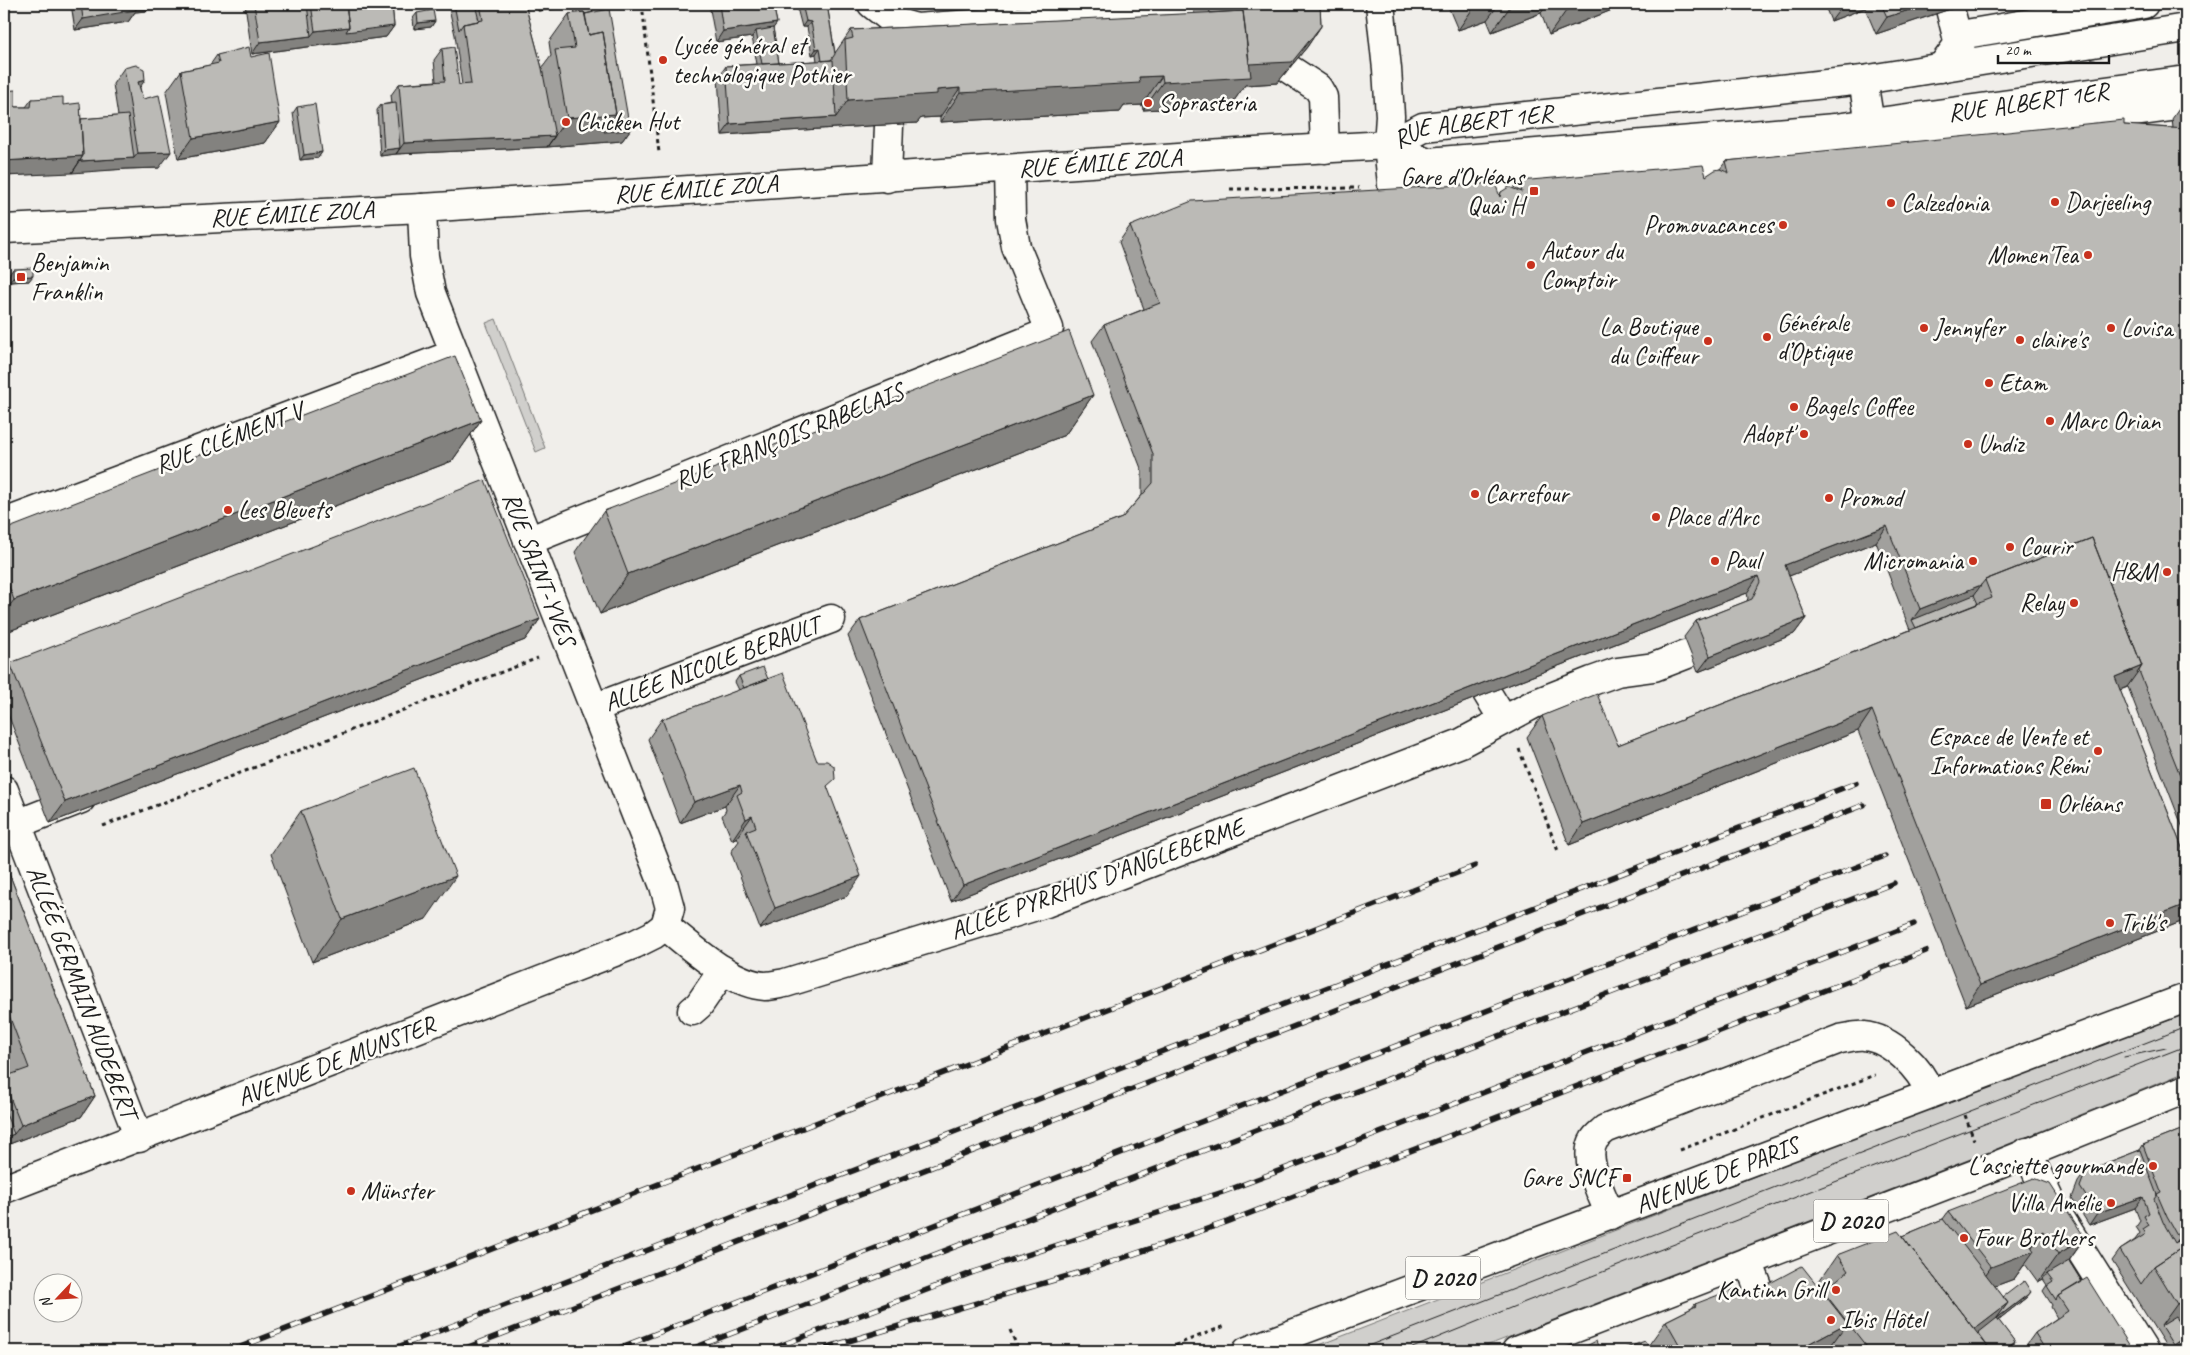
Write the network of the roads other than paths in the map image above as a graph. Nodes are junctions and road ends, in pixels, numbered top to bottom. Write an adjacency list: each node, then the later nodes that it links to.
1 (872, 4): 7 (street)
2 (1165, 4): 6 (street); 7 (street)
3 (1380, 4): 19 (street)
4 (2144, 4): 10 (street)
5 (1950, 9): 10 (street)
6 (1194, 18)
7 (916, 28): 9 (street)
8 (2186, 28): 10 (street, RUE ALBERT 1ER)
9 (895, 48)
10 (1955, 59): 13 (street, RUE ALBERT 1ER)
11 (2186, 62): 17 (street)
12 (1289, 69): 20 (street)
13 (1863, 80): 18 (street); 19 (street, RUE ALBERT 1ER)
14 (2186, 80): 17 (street, RUE ALBERT 1ER)
15 (2186, 105): 17 (street)
16 (890, 125): 22 (street)
17 (1911, 138): 18 (street, RUE ALBERT 1ER)
18 (1873, 144): 19 (street, RUE ALBERT 1ER)
19 (1388, 146): 20 (street, RUE ÉMILE ZOLA); 23 (street)
20 (1325, 149): 21 (street, RUE ÉMILE ZOLA)
21 (1010, 169): 22 (street, RUE ÉMILE ZOLA); 28 (street, RUE FRANÇOIS RABELAIS)
22 (887, 178): 24 (street, RUE ÉMILE ZOLA)
23 (1394, 204)
24 (422, 208): 25 (street, RUE ÉMILE ZOLA); 26 (street, RUE SAINT-YVES)
25 (4, 229)
26 (454, 354): 27 (street, RUE CLÉMENT V); 28 (street, RUE SAINT-YVES)
27 (4, 523)
28 (528, 541): 32 (street, RUE SAINT-YVES)
29 (830, 619): 32 (street, ALLÉE NICOLE BERAULT)
30 (1685, 655): 33 (street, ALLÉE PYRRHUS D'ANGLEBERME)
31 (1487, 693): 33 (street)
32 (594, 708): 37 (street, RUE SAINT-YVES)
33 (1503, 719): 38 (street, ALLÉE PYRRHUS D'ANGLEBERME)
34 (4, 790): 36 (street, ALLÉE GERMAIN AUDEBERT)
35 (99, 792): 36 (street)
36 (17, 824): 43 (street, ALLÉE GERMAIN AUDEBERT)
37 (664, 926): 38 (street, ALLÉE PYRRHUS D'ANGLEBERME); 43 (street, AVENUE DE MUNSTER)
38 (723, 970): 40 (street)
39 (2186, 998): 42 (street, AVENUE DE PARIS / D 2020)
40 (692, 1011)
41 (2186, 1089): 44 (street, D 2020)
42 (1930, 1093): 46 (street, AVENUE DE PARIS / D 2020); 46 (street)
43 (139, 1138): 45 (street, AVENUE DE MUNSTER)
44 (2028, 1152): 47 (street, D 2020); 51 (street)
45 (4, 1189)
46 (1610, 1215): 49 (street, AVENUE DE PARIS / D 2020)
47 (1748, 1261): 48 (street); 50 (street, D 2020)
48 (1766, 1307)
49 (1247, 1351)
50 (1516, 1351)
51 (2144, 1351)

